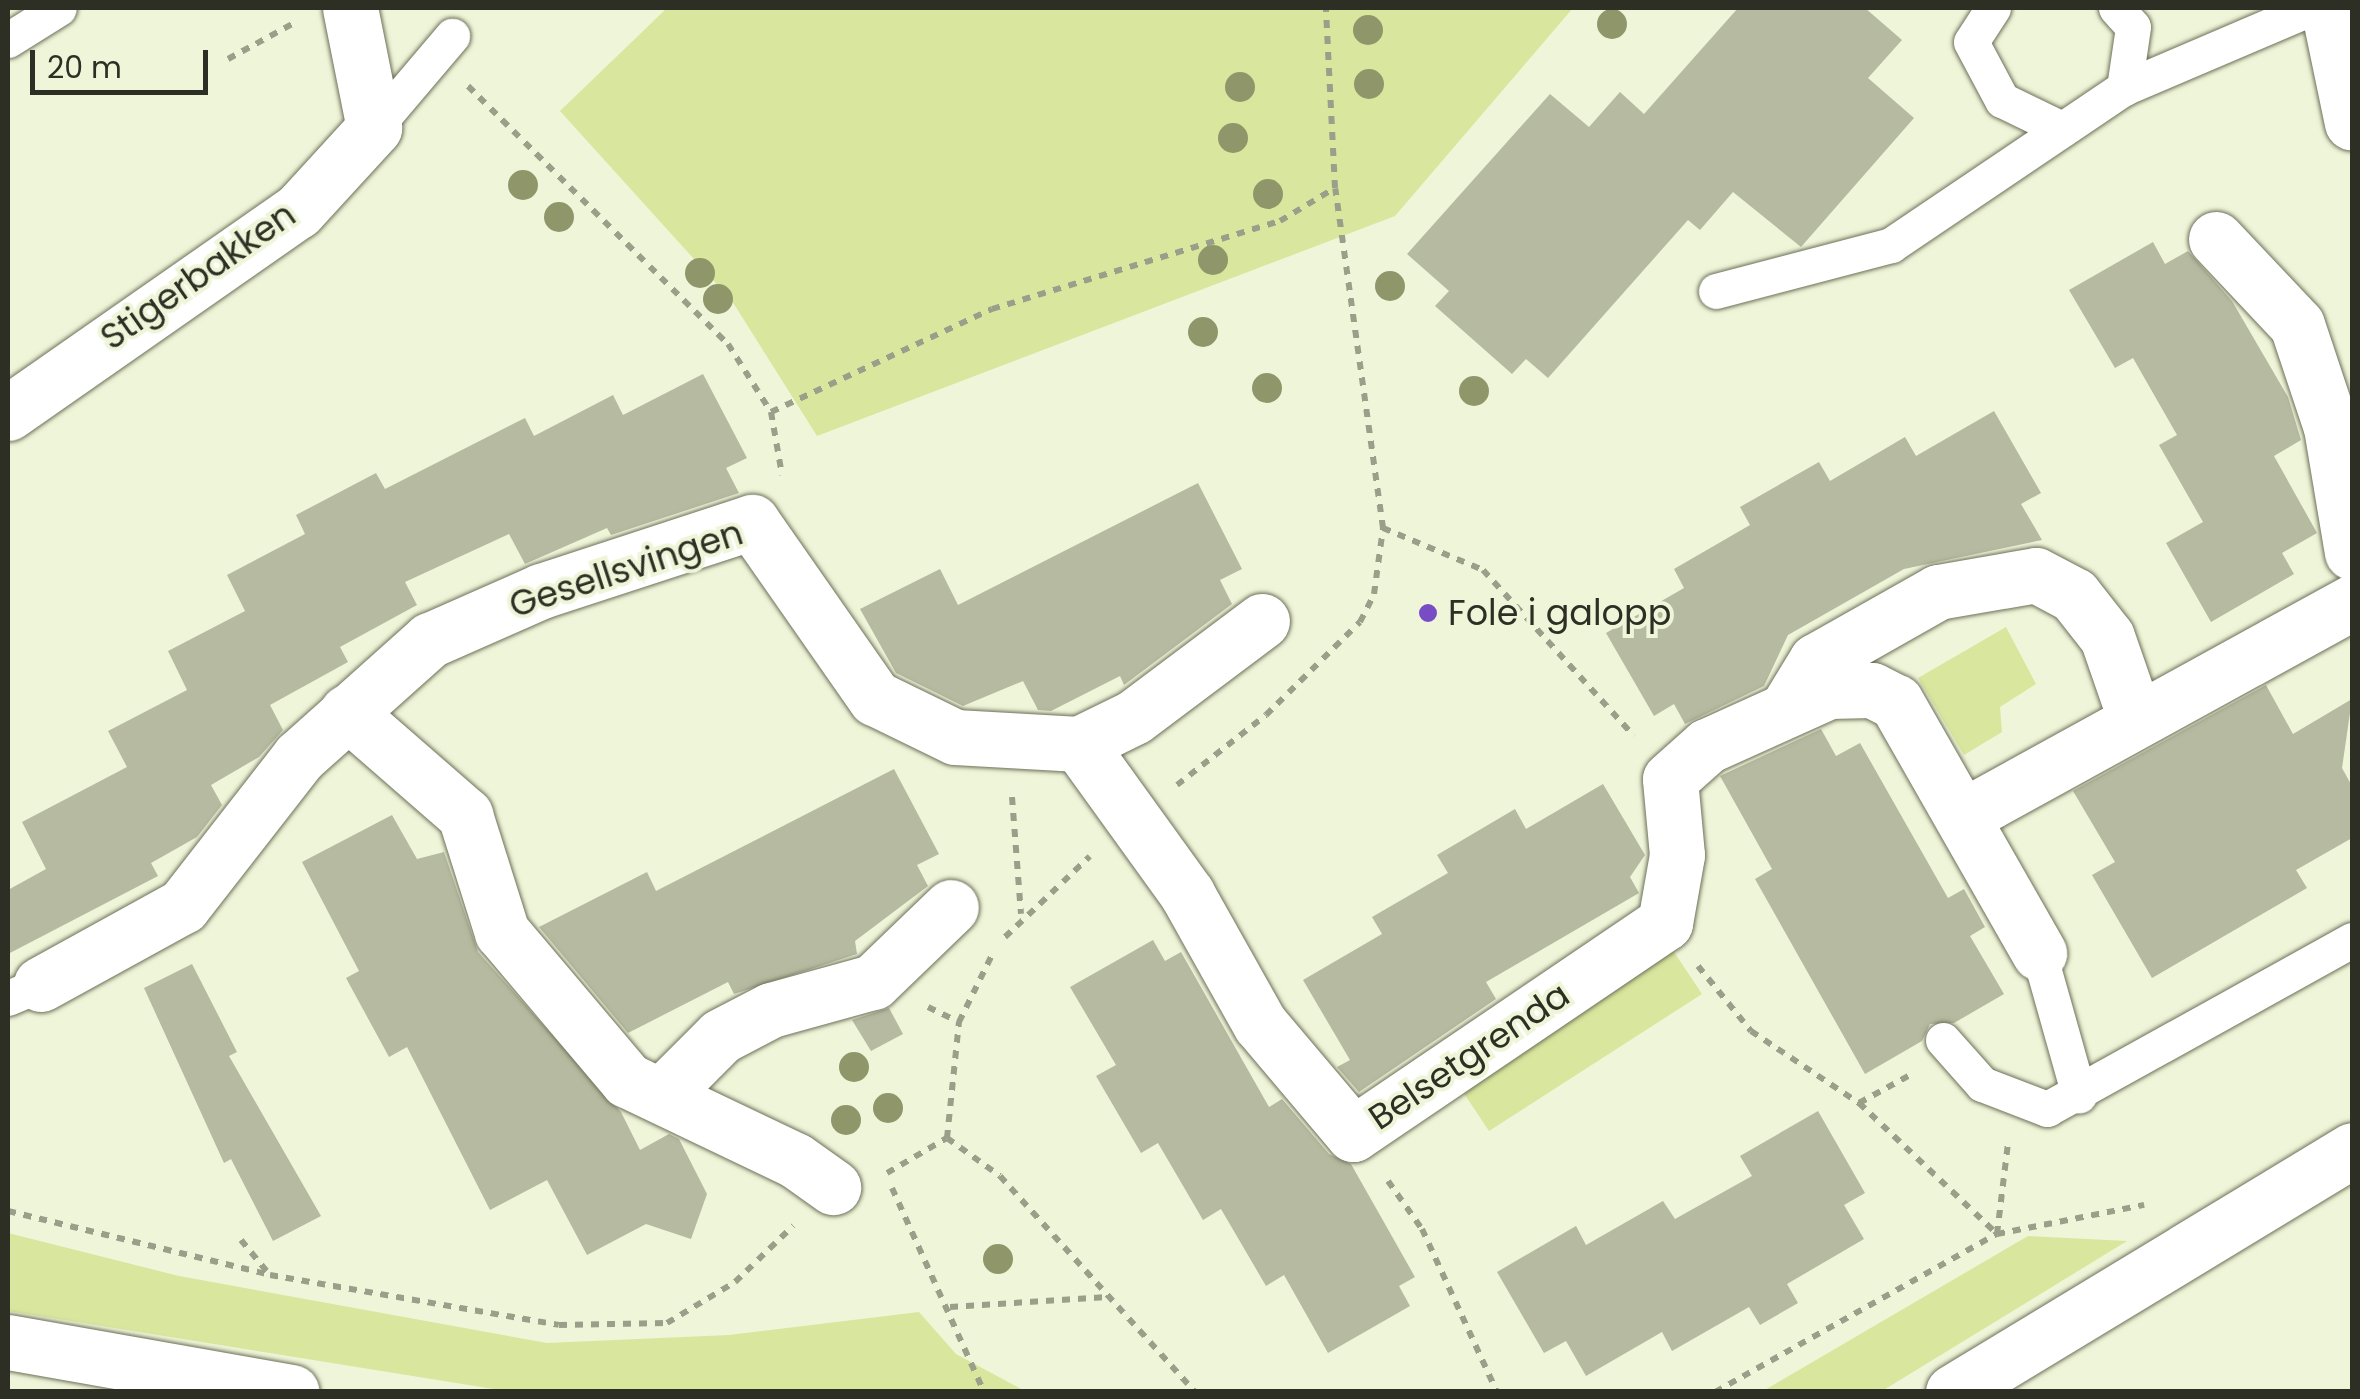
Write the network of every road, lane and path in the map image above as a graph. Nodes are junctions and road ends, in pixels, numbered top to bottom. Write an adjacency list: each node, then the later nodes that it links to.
1 (59, 8): 9 (lane)
2 (1326, 8): 16 (path)
3 (1993, 8): 15 (lane)
4 (2116, 8): 12 (lane)
5 (2312, 8): 8 (lane)
6 (2328, 8): 13 (street)
7 (328, 12): 11 (path); 14 (street)
8 (2227, 24): 12 (lane)
9 (8, 40)
10 (443, 45): 14 (lane); 20 (path)
11 (228, 59)
12 (2124, 88): 15 (lane)
13 (2352, 123)
14 (374, 128): 19 (street, Stigerbakken)
15 (2062, 129): 18 (lane)
16 (1335, 188): 20 (path); 22 (path)
17 (2216, 239): 23 (street)
18 (1716, 291)
19 (11, 397)
20 (771, 412): 21 (path)
21 (752, 522): 27 (street, Gesellsvingen); 29 (street, Gesellsvingen)
22 (1382, 528): 31 (path); 33 (path)
23 (2352, 552)
24 (2352, 602): 28 (street)
25 (1262, 620): 30 (street, Gesellsvingen)
26 (1790, 705): 28 (street); 31 (street); 32 (street)
27 (347, 712): 39 (street, Gesellsvingen); 41 (street)
28 (2135, 718): 32 (street)
29 (1007, 741): 30 (street, Gesellsvingen); 35 (path)
30 (1080, 744): 33 (street)
31 (1670, 779): 36 (street)
32 (1968, 814): 38 (street)
33 (1129, 824): 35 (path); 45 (street, Belsetgrenda)
34 (952, 907): 41 (street)
35 (1021, 914): 54 (path)
36 (1665, 923): 43 (path); 45 (street, Belsetgrenda)
37 (2352, 940): 42 (lane)
38 (2039, 953): 42 (lane)
39 (24, 991)
40 (1948, 1046): 43 (path); 44 (lane)
41 (662, 1095): 48 (street)
42 (2078, 1095): 44 (lane)
43 (1858, 1103): 51 (path)
44 (2018, 1103): 51 (path)
45 (1353, 1134): 60 (path)
46 (2352, 1150): 62 (street)
47 (886, 1174): 55 (path)
48 (833, 1187): 53 (path)
49 (2159, 1196): 51 (path)
50 (8, 1211): 53 (path)
51 (1997, 1234): 61 (path)
52 (241, 1240): 53 (path)
53 (270, 1275)
54 (1108, 1297): 55 (path); 59 (path)
55 (950, 1308): 58 (path)
56 (8, 1342): 57 (street)
57 (292, 1392)
58 (984, 1392)
59 (1195, 1392)
60 (1498, 1392)
61 (1714, 1392)
62 (1953, 1392)

